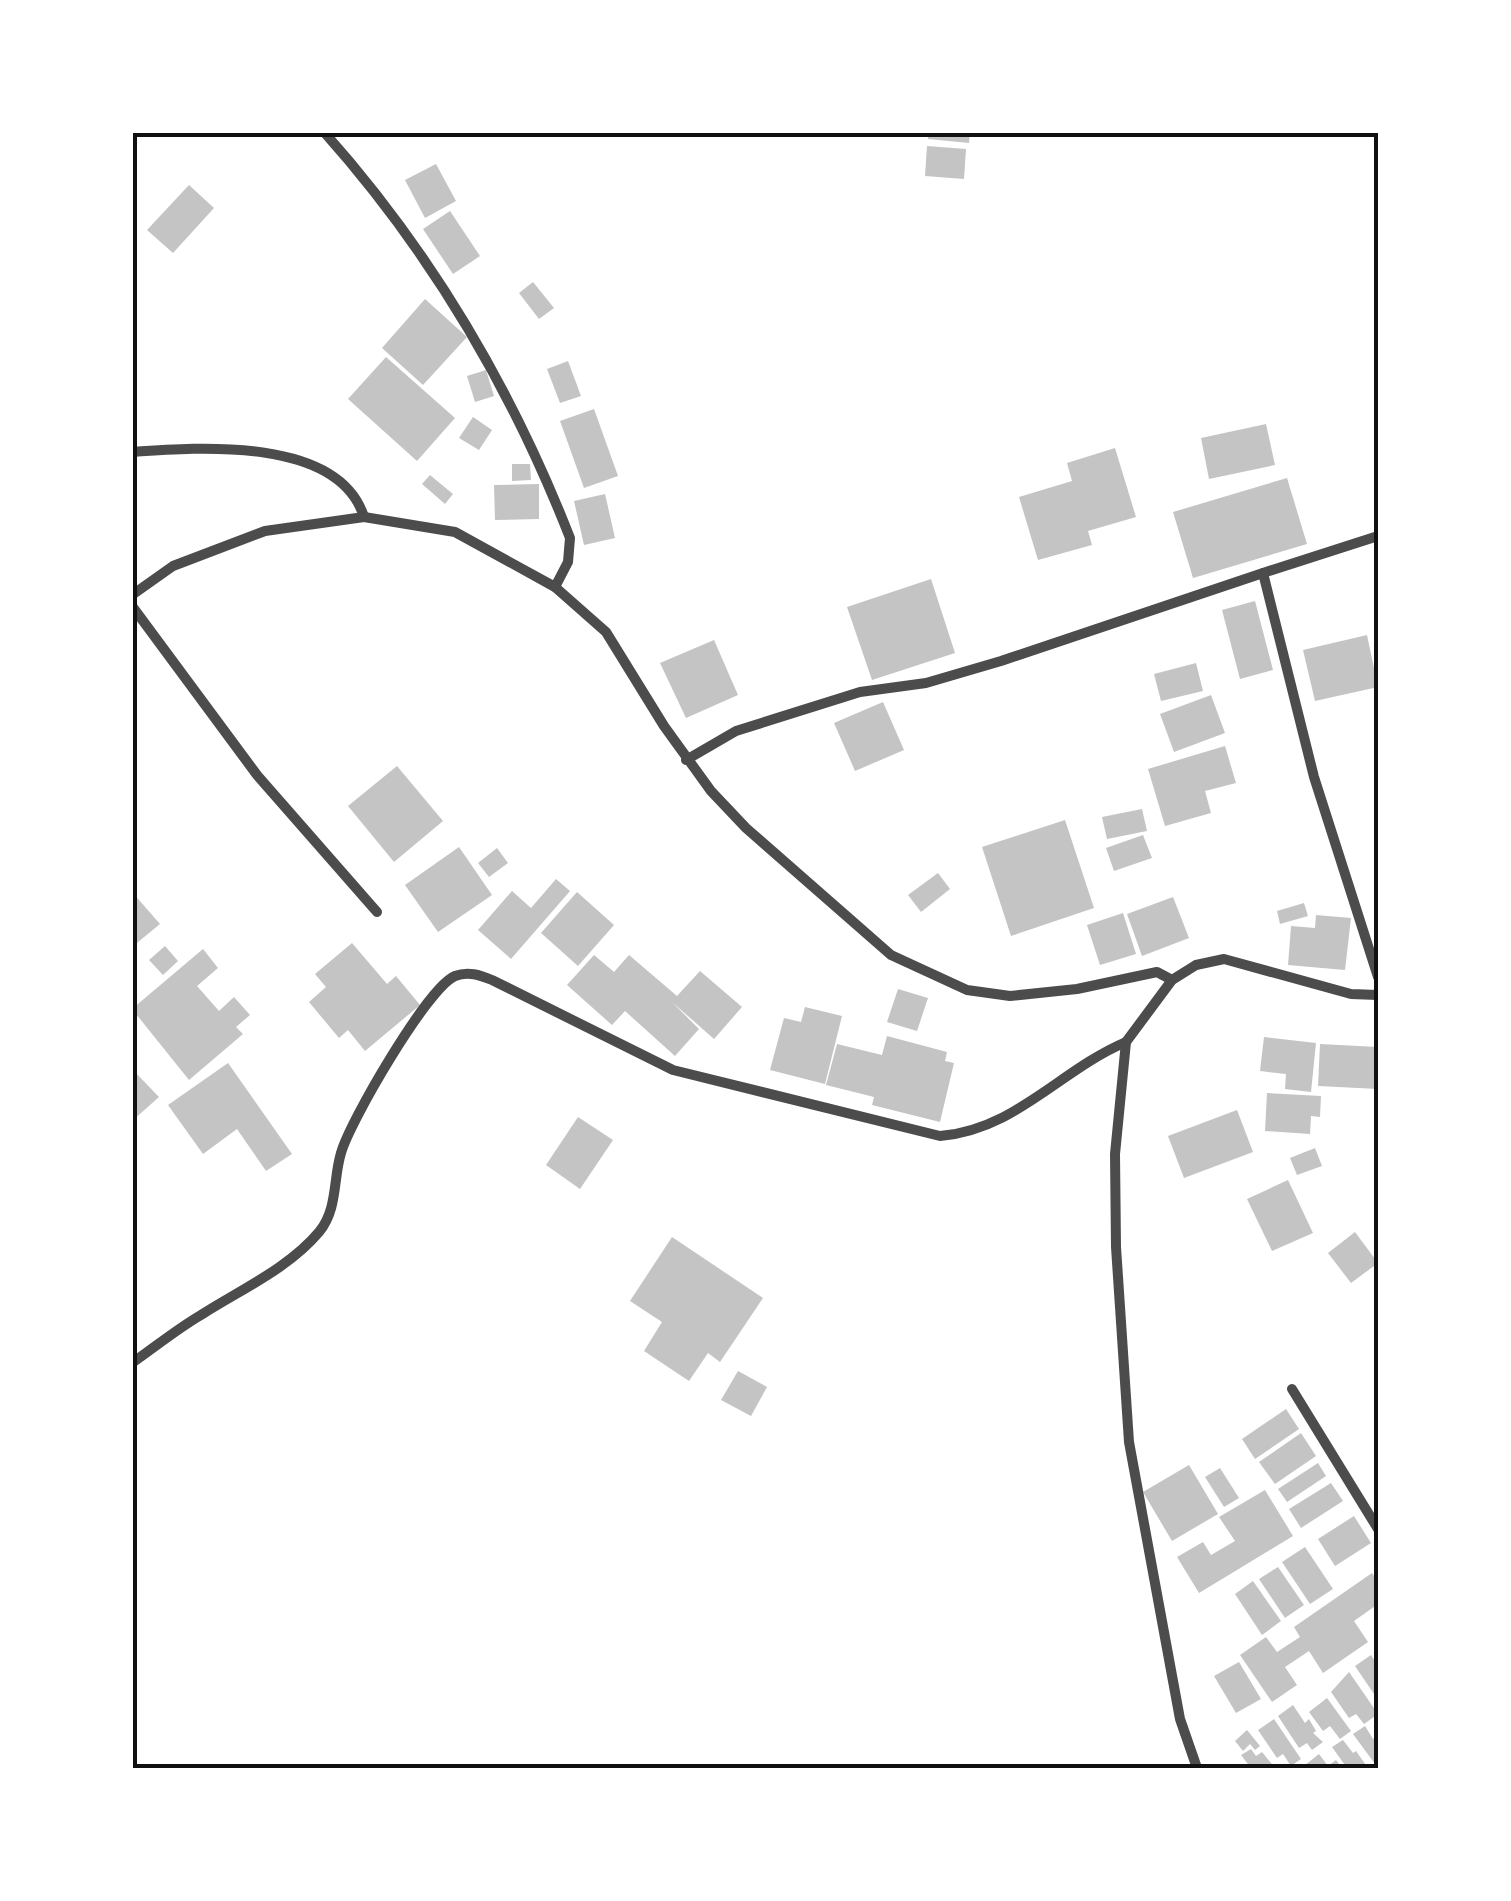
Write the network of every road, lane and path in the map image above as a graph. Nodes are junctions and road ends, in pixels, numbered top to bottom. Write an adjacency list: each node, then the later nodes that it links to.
1 (324, 132): 6 (street)
2 (132, 452): 3 (street)
3 (364, 517): 6 (street); 7 (street)
4 (1378, 536): 5 (street)
5 (1264, 573): 9 (street); 11 (street)
6 (555, 588): 9 (street)
7 (132, 595)
8 (132, 606): 10 (street)
9 (686, 760): 12 (street)
10 (376, 912)
11 (1378, 977)
12 (1172, 980): 13 (street); 14 (street)
13 (1378, 995)
14 (1126, 1042): 15 (street); 18 (street)
15 (132, 1363)
16 (1292, 1390): 17 (street)
17 (1378, 1528)
18 (1197, 1768)

